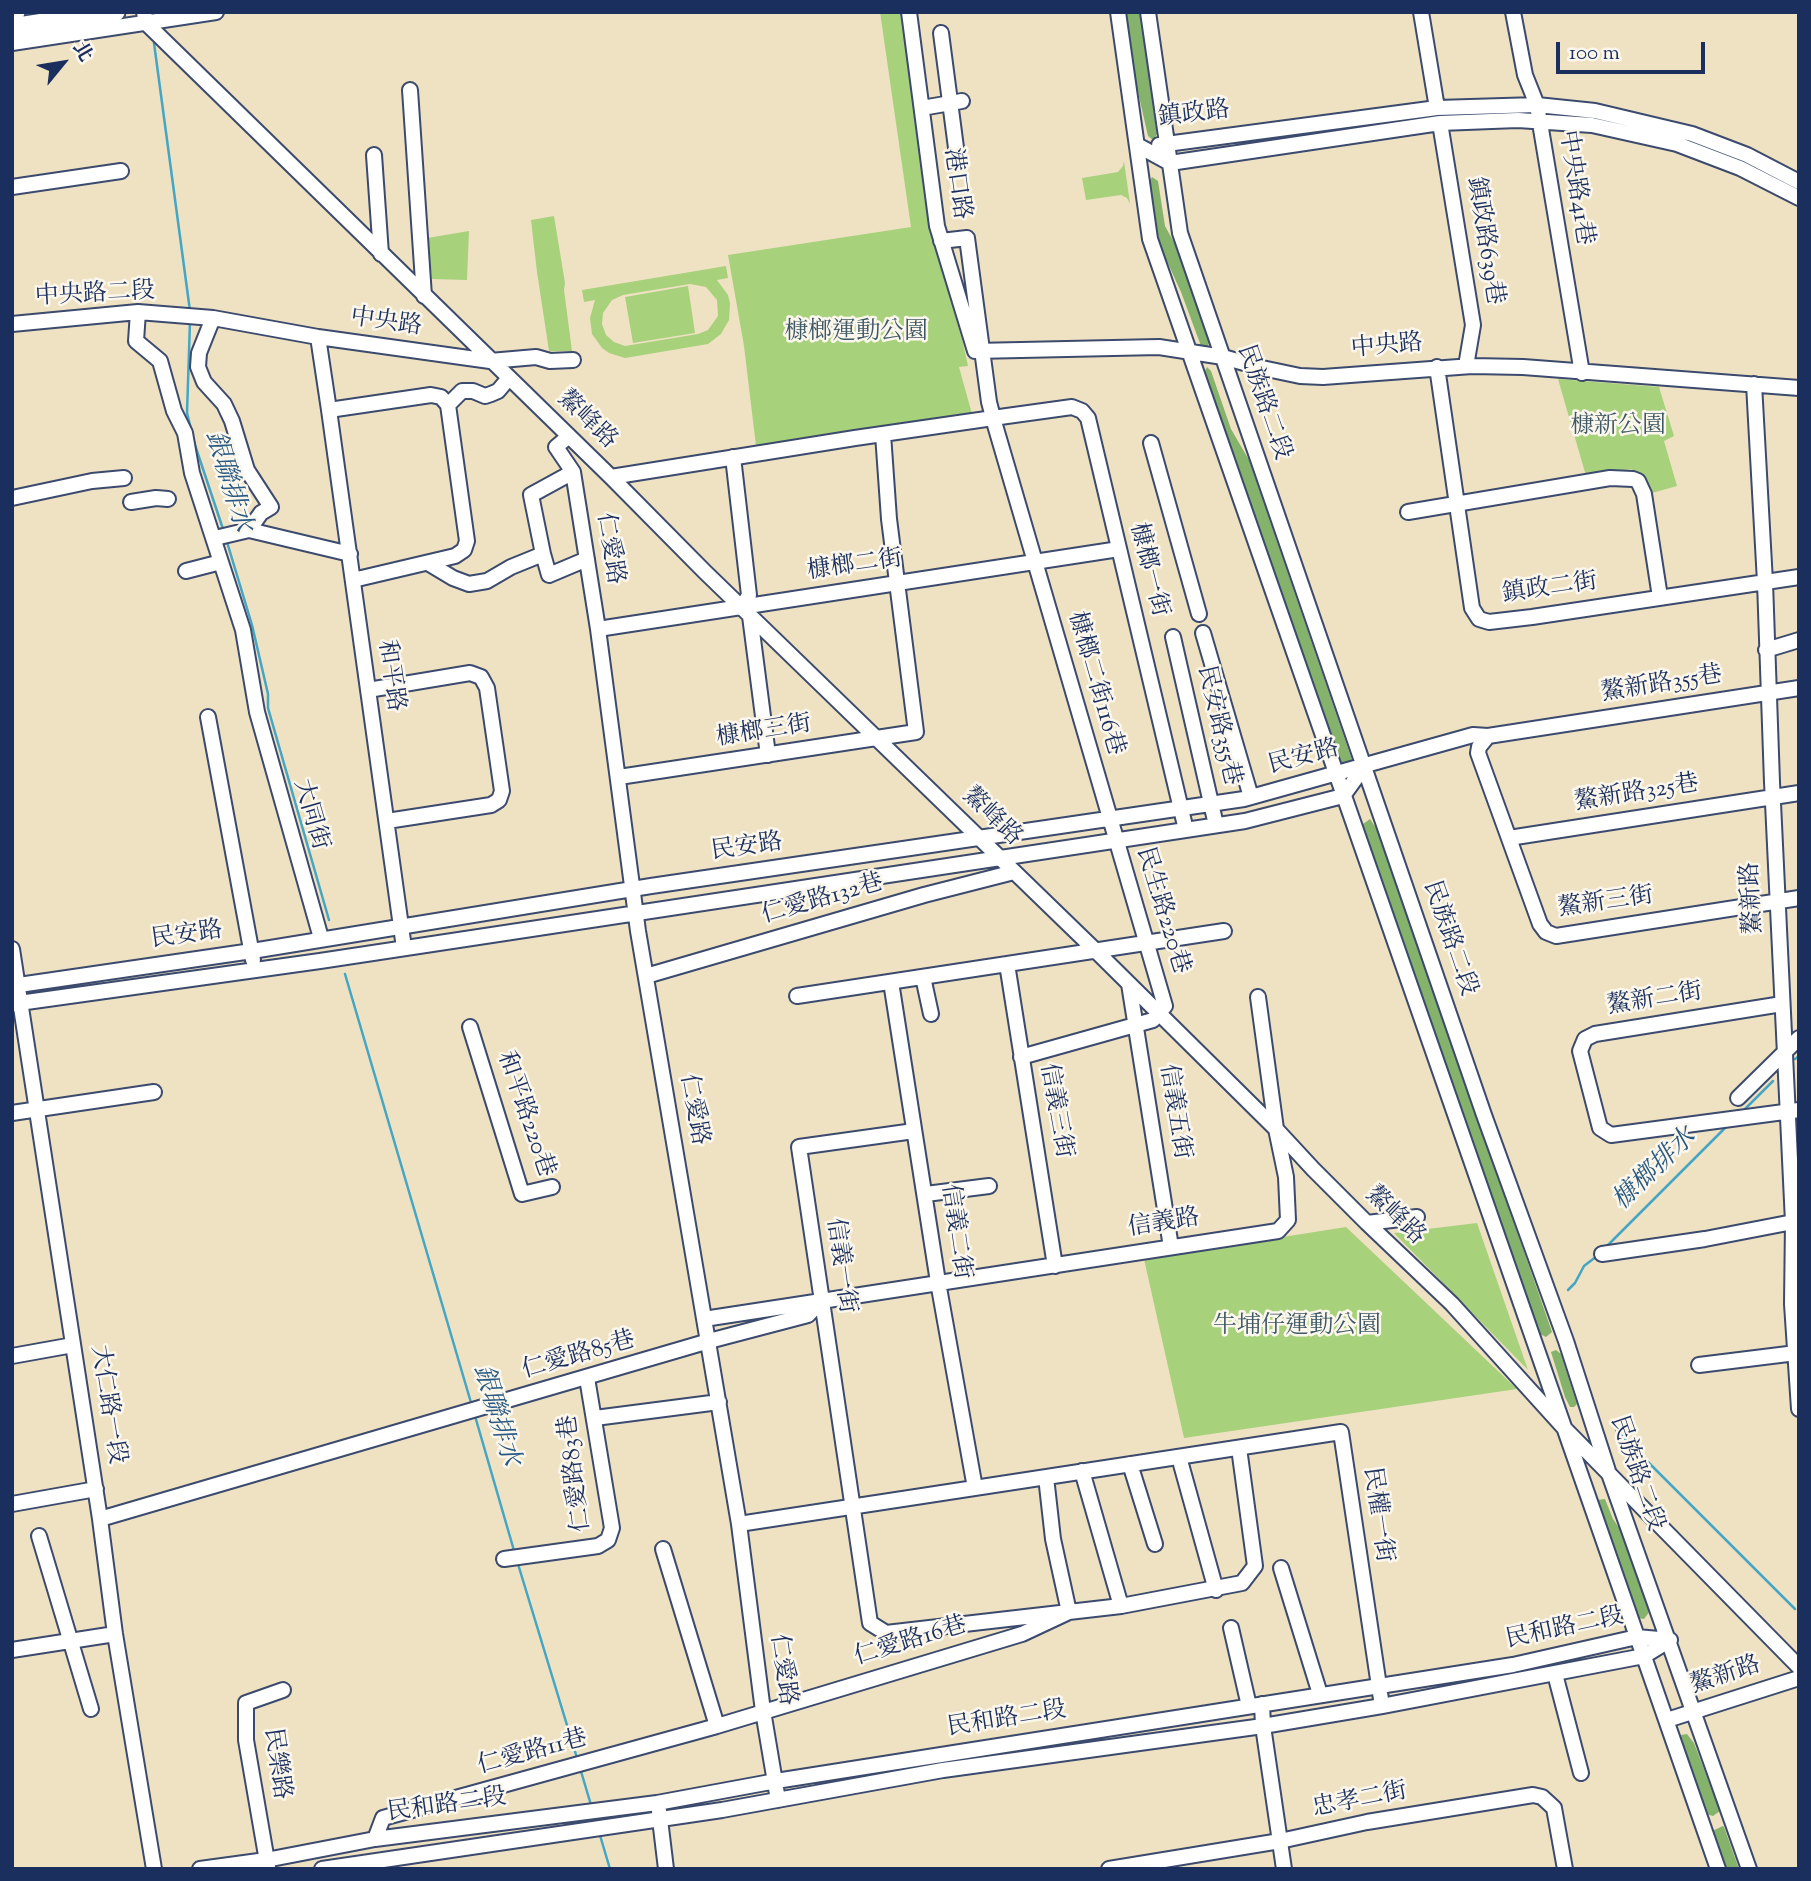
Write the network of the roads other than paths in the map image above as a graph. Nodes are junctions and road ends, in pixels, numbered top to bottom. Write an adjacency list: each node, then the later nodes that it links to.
1 (116, 12): 9 (highway)
2 (216, 12): 8 (street)
3 (909, 12): 15 (street, 港口路)
4 (1118, 12): 19 (street, 民族路二段)
5 (1148, 12): 20 (street, 民族路二段)
6 (1421, 12): 16 (street)
7 (1513, 12): 14 (street, 中央路41巷)
8 (145, 18): 11 (street); 29 (street, 鰲峰路)
9 (12, 28)
10 (941, 33): 13 (street)
11 (12, 43)
12 (410, 90): 30 (street)
13 (956, 102): 15 (street); 22 (street)
14 (1537, 105): 16 (street, 鎮政路); 17 (street, 中央路41巷); 25 (street, 鎮政路)
15 (922, 108): 28 (street, 港口路)
16 (1437, 108): 20 (street, 鎮政路)
17 (1540, 122): 18 (street, 鎮政路); 27 (street, 鎮政路); 43 (street, 中央路41巷)
18 (1440, 123): 23 (street, 鎮政路); 41 (street, 鎮政路639巷)
19 (1137, 145): 20 (street, 鎮政路); 23 (street, 鎮政路); 37 (street, 民族路二段)
20 (1167, 145): 23 (street, 民族路二段)
21 (374, 155): 29 (street)
22 (958, 163)
23 (1170, 163): 38 (street, 民族路二段)
24 (121, 171): 26 (street)
25 (1799, 183)
26 (12, 187)
27 (1799, 198)
28 (941, 241): 36 (street, 港口路); 36 (street)
29 (381, 254): 30 (street, 鰲峰路)
30 (424, 296): 40 (street, 鰲峰路)
31 (138, 312): 32 (street, 中央路二段); 34 (street, 中央路二段); 63 (street)
32 (187, 316): 33 (street, 中央路)
33 (212, 318): 35 (street, 中央路); 62 (street)
34 (12, 324)
35 (318, 337): 40 (street, 中央路); 48 (street, 和平路)
36 (982, 351): 37 (street, 中央路); 49 (street)
37 (1189, 352): 38 (street, 中央路); 92 (street, 民族路二段)
38 (1223, 357): 42 (street, 中央路); 91 (street, 民族路二段)
39 (573, 360): 40 (street, 中央路)
40 (490, 361): 44 (street, 鰲峰路)
41 (1466, 366): 42 (street, 中央路); 43 (street, 中央路)
42 (1437, 367): 60 (street, 鎮政二街)
43 (1582, 373): 45 (street, 中央路)
44 (509, 378): 47 (street); 51 (street, 鰲峰路)
45 (1754, 384): 46 (street, 中央路); 74 (street, 鰲新路)
46 (1799, 388)
47 (448, 405): 48 (street); 69 (street)
48 (329, 410): 65 (street, 和平路)
49 (993, 418): 50 (street, 槺榔一街); 64 (street, 槺榔一街); 70 (street, 槺榔二街116巷)
50 (883, 434): 53 (street, 槺榔一街); 75 (street)
51 (569, 436): 54 (street, 仁愛路); 55 (street, 鰲峰路)
52 (1150, 443): 78 (street)
53 (733, 457): 55 (street, 槺榔一街); 77 (street)
54 (573, 472): 66 (street); 67 (street, 仁愛路)
55 (611, 477): 77 (street, 鰲峰路)
56 (124, 478): 57 (street)
57 (12, 498)
58 (168, 499): 59 (street)
59 (131, 502)
60 (1456, 503): 61 (street); 76 (street, 鎮政二街); 76 (street)
61 (1408, 512)
62 (243, 531): 63 (street); 65 (street)
63 (215, 538): 68 (street, 大同街)
64 (1119, 549): 70 (street, 槺榔二街); 99 (street, 槺榔一街)
65 (350, 554): 73 (street, 和平路)
66 (543, 554): 67 (street); 69 (street)
67 (587, 559): 79 (street, 仁愛路)
68 (221, 562): 71 (street); 115 (street, 大同街)
69 (428, 563): 73 (street)
70 (1034, 563): 75 (street, 槺榔二街); 100 (street, 槺榔二街116巷)
71 (186, 571)
72 (1799, 577): 74 (street, 鎮政二街)
73 (353, 580): 85 (street, 和平路)
74 (1765, 582): 76 (street, 鎮政二街); 83 (street, 鰲新路)
75 (897, 584): 77 (street, 槺榔二街); 89 (street, 槺榔三街)
76 (1660, 597)
77 (746, 612): 79 (street, 槺榔二街); 89 (street, 鰲峰路); 90 (street)
78 (1199, 614)
79 (598, 629): 93 (street, 仁愛路)
80 (1203, 633): 96 (street)
81 (1173, 637): 98 (street, 民安路355巷)
82 (1799, 640): 83 (street)
83 (1766, 650): 86 (street, 鰲新路)
84 (1799, 688): 86 (street, 鰲新路355巷)
85 (368, 690): 101 (street, 和平路); 101 (street)
86 (1768, 692): 88 (street, 鰲新路355巷); 97 (street, 鰲新路)
87 (208, 718): 119 (street)
88 (1488, 736): 91 (street, 鰲新路355巷); 105 (street, 鰲新三街)
89 (876, 738): 90 (street, 槺榔三街); 104 (street, 鰲峰路)
90 (768, 755): 93 (street, 槺榔三街)
91 (1364, 767): 92 (street, 民安路); 95 (street, 民安路); 172 (street, 民族路二段)
92 (1335, 775): 95 (street, 民族路二段); 96 (street, 民安路)
93 (619, 777): 109 (street, 仁愛路)
94 (1799, 793): 97 (street, 鰲新路325巷)
95 (1343, 796): 102 (street, 民安路); 167 (street, 民族路二段)
96 (1251, 797): 98 (street, 民安路)
97 (1773, 797): 105 (street, 鰲新路325巷); 111 (street, 鰲新路)
98 (1211, 803): 99 (street, 民安路); 102 (street, 民安路355巷)
99 (1181, 808): 100 (street, 民安路); 103 (street, 槺榔一街)
100 (1110, 819): 104 (street, 民安路); 106 (street, 民生路220巷)
101 (387, 821): 113 (street, 和平路)
102 (1216, 825): 103 (street, 民安路)
103 (1186, 830): 106 (street, 民安路)
104 (979, 838): 107 (street, 鰲峰路); 109 (street, 民安路)
105 (1509, 838): 111 (street, 鰲新三街)
106 (1116, 840): 107 (street, 民安路); 116 (street, 民生路220巷)
107 (1000, 857): 108 (street, 鰲峰路); 112 (street, 民安路)
108 (1014, 872): 120 (street, 鰲峰路); 123 (street, 仁愛路132巷)
109 (633, 889): 112 (street, 仁愛路); 113 (street, 民安路)
110 (1799, 898): 111 (street, 鰲新三街)
111 (1777, 901): 131 (street, 鰲新路)
112 (636, 912): 117 (street, 民安路); 123 (street, 仁愛路)
113 (401, 926): 115 (street, 民安路); 117 (street, 和平路)
114 (1224, 931): 116 (street)
115 (321, 938): 119 (street, 民安路)
116 (1147, 943): 120 (street); 132 (street, 民生路220巷)
117 (404, 948): 122 (street, 民安路)
118 (12, 949): 127 (street, 大仁路一段)
119 (252, 951): 122 (street); 127 (street, 民安路)
120 (1096, 951): 121 (street); 126 (street, 鰲峰路)
121 (1007, 964): 124 (street); 138 (street, 信義三街)
122 (255, 969): 130 (street, 民安路)
123 (646, 976): 157 (street, 仁愛路)
124 (923, 977): 125 (street); 133 (street)
125 (891, 982): 128 (street); 145 (street, 信義二街)
126 (1129, 984): 132 (street, 鰲峰路); 134 (street, 信義五街)
127 (15, 986): 130 (street, 大仁路一段)
128 (797, 996)
129 (1258, 997): 144 (street, 信義路)
130 (16, 1003): 141 (street, 大仁路一段)
131 (1782, 1004): 137 (street, 鰲新路); 142 (street, 鰲新二街)
132 (1159, 1013): 134 (street); 144 (street, 鰲峰路)
133 (931, 1014)
134 (1135, 1024): 138 (street); 152 (street, 信義五街)
135 (470, 1027): 147 (street, 和平路220巷)
136 (1799, 1038): 137 (street)
137 (1785, 1052): 140 (street); 142 (street, 鰲新路)
138 (1021, 1057): 154 (street, 信義三街)
139 (154, 1092): 141 (street)
140 (1738, 1098)
141 (38, 1110): 143 (street); 159 (street, 大仁路一段)
142 (1793, 1110): 150 (street, 鰲新路)
143 (12, 1113)
144 (1276, 1129): 151 (street, 鰲峰路); 152 (street, 信義路)
145 (914, 1131): 148 (street, 信義二街); 156 (street, 信義一街)
146 (989, 1186): 148 (street)
147 (552, 1187)
148 (926, 1194): 155 (street, 信義二街)
149 (1418, 1217): 151 (street)
150 (1793, 1222): 153 (street); 160 (street, 鰲新路)
151 (1367, 1223): 167 (street, 鰲峰路)
152 (1171, 1247): 154 (street, 信義路)
153 (1602, 1254)
154 (1055, 1266): 155 (street, 信義路)
155 (938, 1282): 156 (street, 信義路); 174 (street, 信義二街)
156 (821, 1301): 157 (street, 信義路); 158 (street, 信義路); 177 (street, 信義一街)
157 (704, 1319): 158 (street, 仁愛路)
158 (709, 1341): 163 (street, 仁愛路85巷); 164 (street, 仁愛路)
159 (74, 1345): 161 (street); 175 (street, 大仁路一段)
160 (1796, 1353): 162 (street); 165 (street, 鰲新路)
161 (12, 1356)
162 (1699, 1365)
163 (587, 1378): 166 (street, 仁愛路83巷); 178 (street, 仁愛路85巷)
164 (719, 1402): 166 (street); 179 (street, 仁愛路)
165 (1799, 1409)
166 (595, 1418): 183 (street, 仁愛路83巷)
167 (1566, 1430): 172 (street, 鰲峰路); 190 (street, 民族路二段)
168 (1239, 1448): 169 (street, 民權一街); 185 (street); 198 (street, 民權一街)
169 (1179, 1457): 170 (street, 民權一街); 185 (street)
170 (1130, 1464): 171 (street, 民權一街); 181 (street)
171 (1082, 1471): 173 (street, 民權一街); 186 (street)
172 (1608, 1471): 192 (street, 民族路二段); 195 (street, 鰲峰路)
173 (1046, 1477): 174 (street, 民權一街); 187 (street)
174 (975, 1488): 177 (street, 民權一街)
175 (96, 1489): 176 (street); 178 (street, 大仁路一段)
176 (12, 1504)
177 (851, 1507): 179 (street, 民權一街); 187 (street, 信義一街)
178 (100, 1519): 189 (street, 大仁路一段)
179 (739, 1524): 204 (street, 仁愛路)
180 (38, 1536): 191 (street)
181 (1155, 1544)
182 (663, 1549): 207 (street)
183 (512, 1558)
184 (1281, 1568): 200 (street)
185 (1216, 1590): 186 (street)
186 (1121, 1606): 187 (street)
187 (1069, 1612): 204 (street, 仁愛路16巷)
188 (1231, 1629): 201 (street)
189 (115, 1634): 191 (street); 220 (street, 大仁路一段)
190 (1637, 1637): 192 (street, 民和路二段); 194 (street, 民族路二段); 198 (street, 民和路二段)
191 (68, 1640): 193 (street); 203 (street)
192 (1670, 1640): 194 (street, 民和路二段); 205 (street, 民族路二段)
193 (12, 1650)
194 (1644, 1656): 196 (street, 民和路二段); 206 (street, 民族路二段)
195 (1799, 1667)
196 (1555, 1674): 202 (street, 民和路二段); 209 (street)
197 (1799, 1678): 205 (street, 鰲新路)
198 (1379, 1685): 200 (street, 民和路二段); 202 (street, 民權一街)
199 (283, 1690): 218 (street, 民樂路)
200 (1320, 1694): 201 (street, 民和路二段)
201 (1255, 1705): 208 (street); 210 (street, 民和路二段)
202 (1382, 1706): 208 (street, 民和路二段)
203 (90, 1709)
204 (763, 1711): 207 (street, 仁愛路11巷); 210 (street, 仁愛路)
205 (1693, 1711): 206 (street, 鰲新路); 228 (street, 民族路二段)
206 (1667, 1720): 227 (street, 民族路二段)
207 (717, 1726): 215 (street, 仁愛路11巷)
208 (1263, 1726): 211 (street, 民和路二段); 216 (street)
209 (1581, 1773)
210 (776, 1780): 211 (street, 仁愛路); 212 (street, 民和路二段)
211 (779, 1800): 213 (street, 民和路二段)
212 (657, 1803): 213 (street); 214 (street, 民和路二段)
213 (660, 1819): 217 (street, 民和路二段); 223 (street)
214 (463, 1828): 215 (street, 民和路二段); 217 (street)
215 (375, 1839): 218 (street, 民和路二段)
216 (1280, 1841): 219 (street, 忠孝二街); 225 (street); 226 (street, 忠孝二街)
217 (464, 1846): 222 (street, 民和路二段)
218 (267, 1864): 221 (street, 民和路二段)
219 (1169, 1865): 224 (street, 忠孝二街)
220 (153, 1869)
221 (200, 1869)
222 (322, 1869)
223 (666, 1869)
224 (1109, 1869)
225 (1284, 1869)
226 (1565, 1869)
227 (1718, 1869)
228 (1749, 1869)

